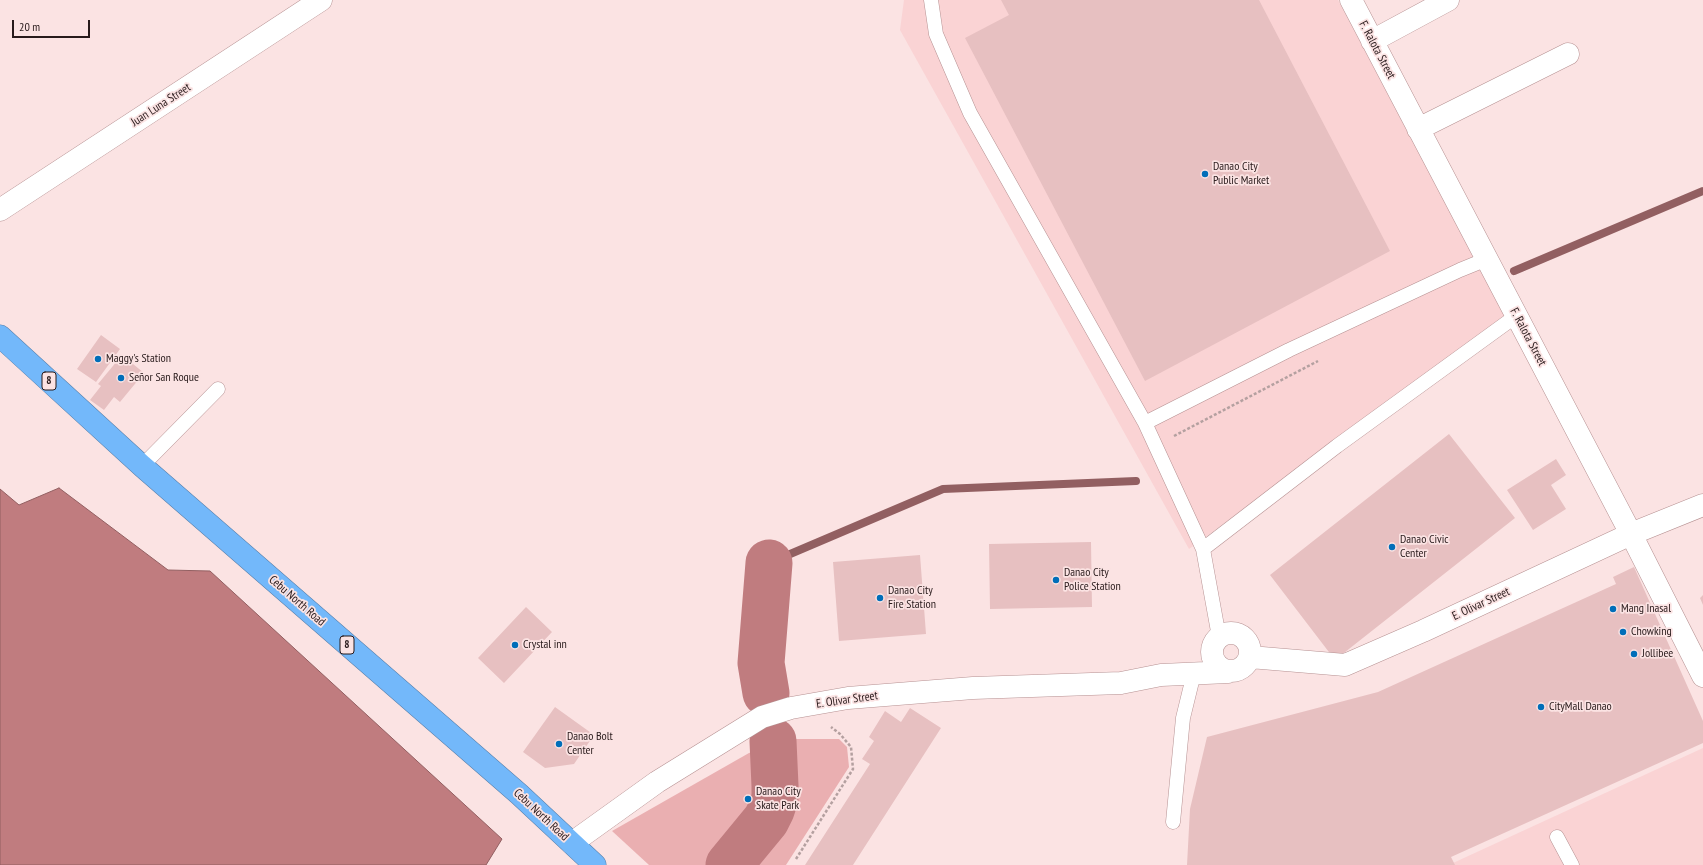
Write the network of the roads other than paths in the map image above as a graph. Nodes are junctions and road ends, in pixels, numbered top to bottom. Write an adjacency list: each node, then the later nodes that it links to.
1 (322, 0): 8 (street, Juan Luna Street)
2 (931, 0): 13 (lane)
3 (1351, 0): 5 (street, F. Ralota Street)
4 (1448, 0): 5 (street)
5 (1372, 42): 7 (street, F. Ralota Street)
6 (1568, 54): 7 (street)
7 (1418, 129): 9 (street, F. Ralota Street)
8 (0, 210)
9 (1487, 259): 10 (street, F. Ralota Street); 13 (lane)
10 (1516, 316): 16 (street, F. Ralota Street); 17 (lane)
11 (0, 336): 14 (highway, Cebu North Road / 8)
12 (218, 389): 14 (lane)
13 (1145, 423): 17 (lane)
14 (142, 466): 26 (highway, Cebu North Road / 8)
15 (1703, 505): 16 (street, E. Olivar Street)
16 (1631, 534): 19 (street, E. Olivar Street); 23 (street, F. Ralota Street)
17 (1203, 549): 18 (lane)
18 (1216, 643): 19 (street); 20 (street); 22 (street, E. Olivar Street)
19 (1250, 657): 20 (street)
20 (1228, 672): 21 (street, E. Olivar Street)
21 (1194, 673): 22 (street, E. Olivar Street); 24 (lane)
22 (1161, 675): 26 (street, E. Olivar Street)
23 (1703, 676)
24 (1173, 822)
25 (1557, 837): 28 (lane)
26 (572, 843): 27 (highway, Cebu North Road / 8)
27 (595, 865)
28 (1572, 865)

